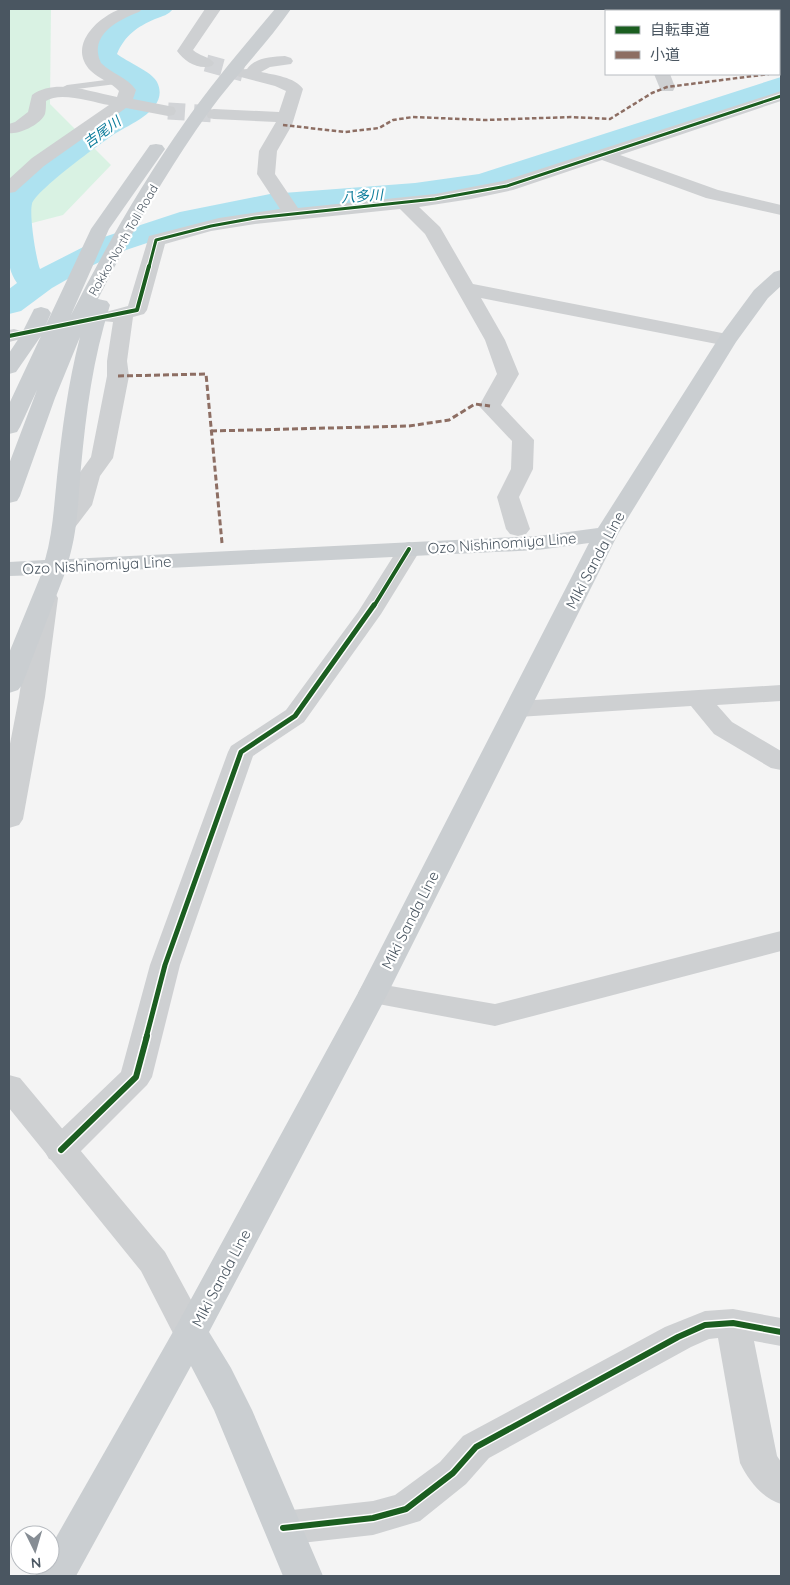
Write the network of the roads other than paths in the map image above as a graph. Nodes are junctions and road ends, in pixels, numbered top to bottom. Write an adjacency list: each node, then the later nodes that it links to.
1 (134, 9): 7 (street)
2 (213, 9): 6 (street)
3 (266, 9): 23 (main road, Rokko-North Toll Road)
4 (283, 9): 22 (main road, Rokko-North Toll Road)
5 (285, 60): 15 (street)
6 (206, 63)
7 (120, 81): 8 (lane); 12 (street)
8 (60, 91): 11 (street); 12 (street)
9 (20, 95): 11 (street)
10 (781, 96): 17 (street)
11 (38, 98): 16 (street)
12 (126, 104): 13 (street); 18 (street)
13 (168, 111)
14 (214, 114): 15 (street)
15 (286, 117): 21 (street)
16 (12, 129)
17 (604, 155): 19 (street); 20 (street)
18 (9, 188)
19 (406, 204): 21 (street); 25 (street)
20 (781, 210)
21 (290, 212): 30 (street)
22 (126, 230): 29 (main road, Rokko-North Toll Road); 30 (main road)
23 (81, 266): 27 (main road); 28 (main road, Rokko-North Toll Road)
24 (781, 276): 26 (main road, Miki Sanda Line)
25 (466, 289): 26 (street); 31 (street)
26 (727, 340): 32 (main road, Miki Sanda Line)
27 (9, 368)
28 (9, 427)
29 (9, 496)
30 (65, 525): 35 (main road)
31 (518, 529): 32 (main road, Ozo Nishinomiya Line); 35 (main road, Ozo Nishinomiya Line)
32 (606, 534): 33 (main road, Ozo Nishinomiya Line); 41 (main road, Miki Sanda Line)
33 (410, 549): 35 (main road, Ozo Nishinomiya Line); 47 (street)
34 (9, 554): 35 (main road, Ozo Nishinomiya Line)
35 (57, 559): 36 (main road, Ozo Nishinomiya Line); 37 (main road)
36 (9, 569)
37 (47, 592): 38 (main road); 43 (street)
38 (9, 685)
39 (781, 694): 40 (street)
40 (697, 697): 41 (street); 42 (street)
41 (518, 708): 45 (main road, Miki Sanda Line)
42 (781, 762)
43 (9, 819)
44 (781, 941): 45 (street)
45 (373, 993): 50 (main road, Miki Sanda Line)
46 (12, 1094): 47 (street)
47 (61, 1150): 50 (street)
48 (733, 1323): 49 (street); 51 (street); 52 (street)
49 (781, 1332)
50 (191, 1333): 52 (main road); 53 (main road, Miki Sanda Line)
51 (781, 1488)
52 (282, 1528): 54 (main road)
53 (55, 1576)
54 (303, 1576)

